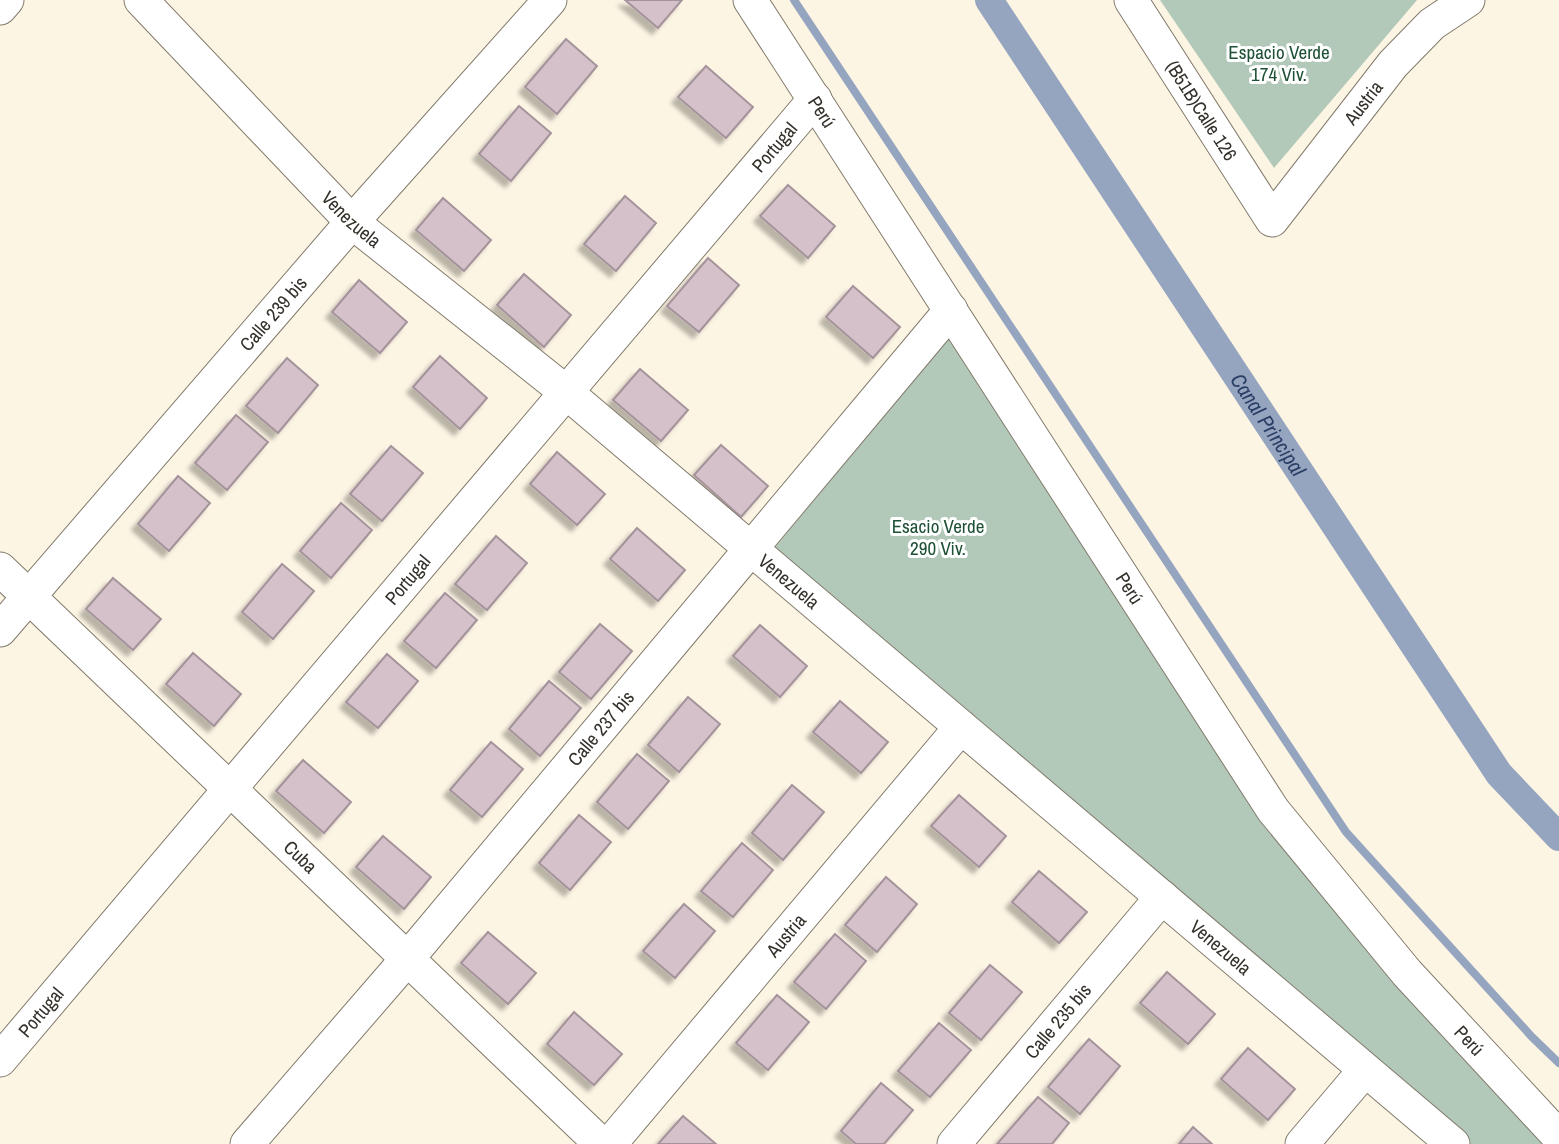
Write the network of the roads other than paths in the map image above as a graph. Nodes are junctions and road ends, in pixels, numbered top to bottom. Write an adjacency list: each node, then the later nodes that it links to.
1 (7, 0): 7 (street)
2 (141, 0): 10 (street, Venezuela)
3 (550, 0): 10 (street, Calle 239 bis)
4 (750, 0): 8 (street, Perú)
5 (1130, 0): 9 (street, (B51B)Calle 126)
6 (1468, 0): 9 (street, Austria)
7 (0, 8)
8 (815, 99): 11 (street, Perú); 12 (street, Portugal)
9 (1272, 220)
10 (352, 222): 12 (street, Venezuela); 15 (street, Calle 239 bis)
11 (951, 310): 13 (street, Calle 237 bis); 23 (street, Perú)
12 (566, 392): 13 (street, Venezuela); 18 (street, Portugal)
13 (751, 550): 17 (street, Venezuela); 20 (street, Calle 237 bis)
14 (0, 569): 15 (street, Cuba)
15 (28, 596): 16 (street, Calle 239 bis); 18 (street, Cuba)
16 (0, 630)
17 (961, 727): 19 (street, Venezuela); 26 (street, Austria)
18 (231, 788): 20 (street, Cuba); 21 (street, Portugal)
19 (1162, 897): 22 (street, Venezuela); 27 (street, Calle 235 bis)
20 (408, 958): 24 (street, Calle 237 bis); 25 (street, Cuba)
21 (0, 1060)
22 (1366, 1070): 28 (street); 29 (street, Venezuela)
23 (1559, 1138)
24 (247, 1144)
25 (601, 1144)
26 (610, 1144)
27 (954, 1144)
28 (1303, 1144)
29 (1453, 1144)

